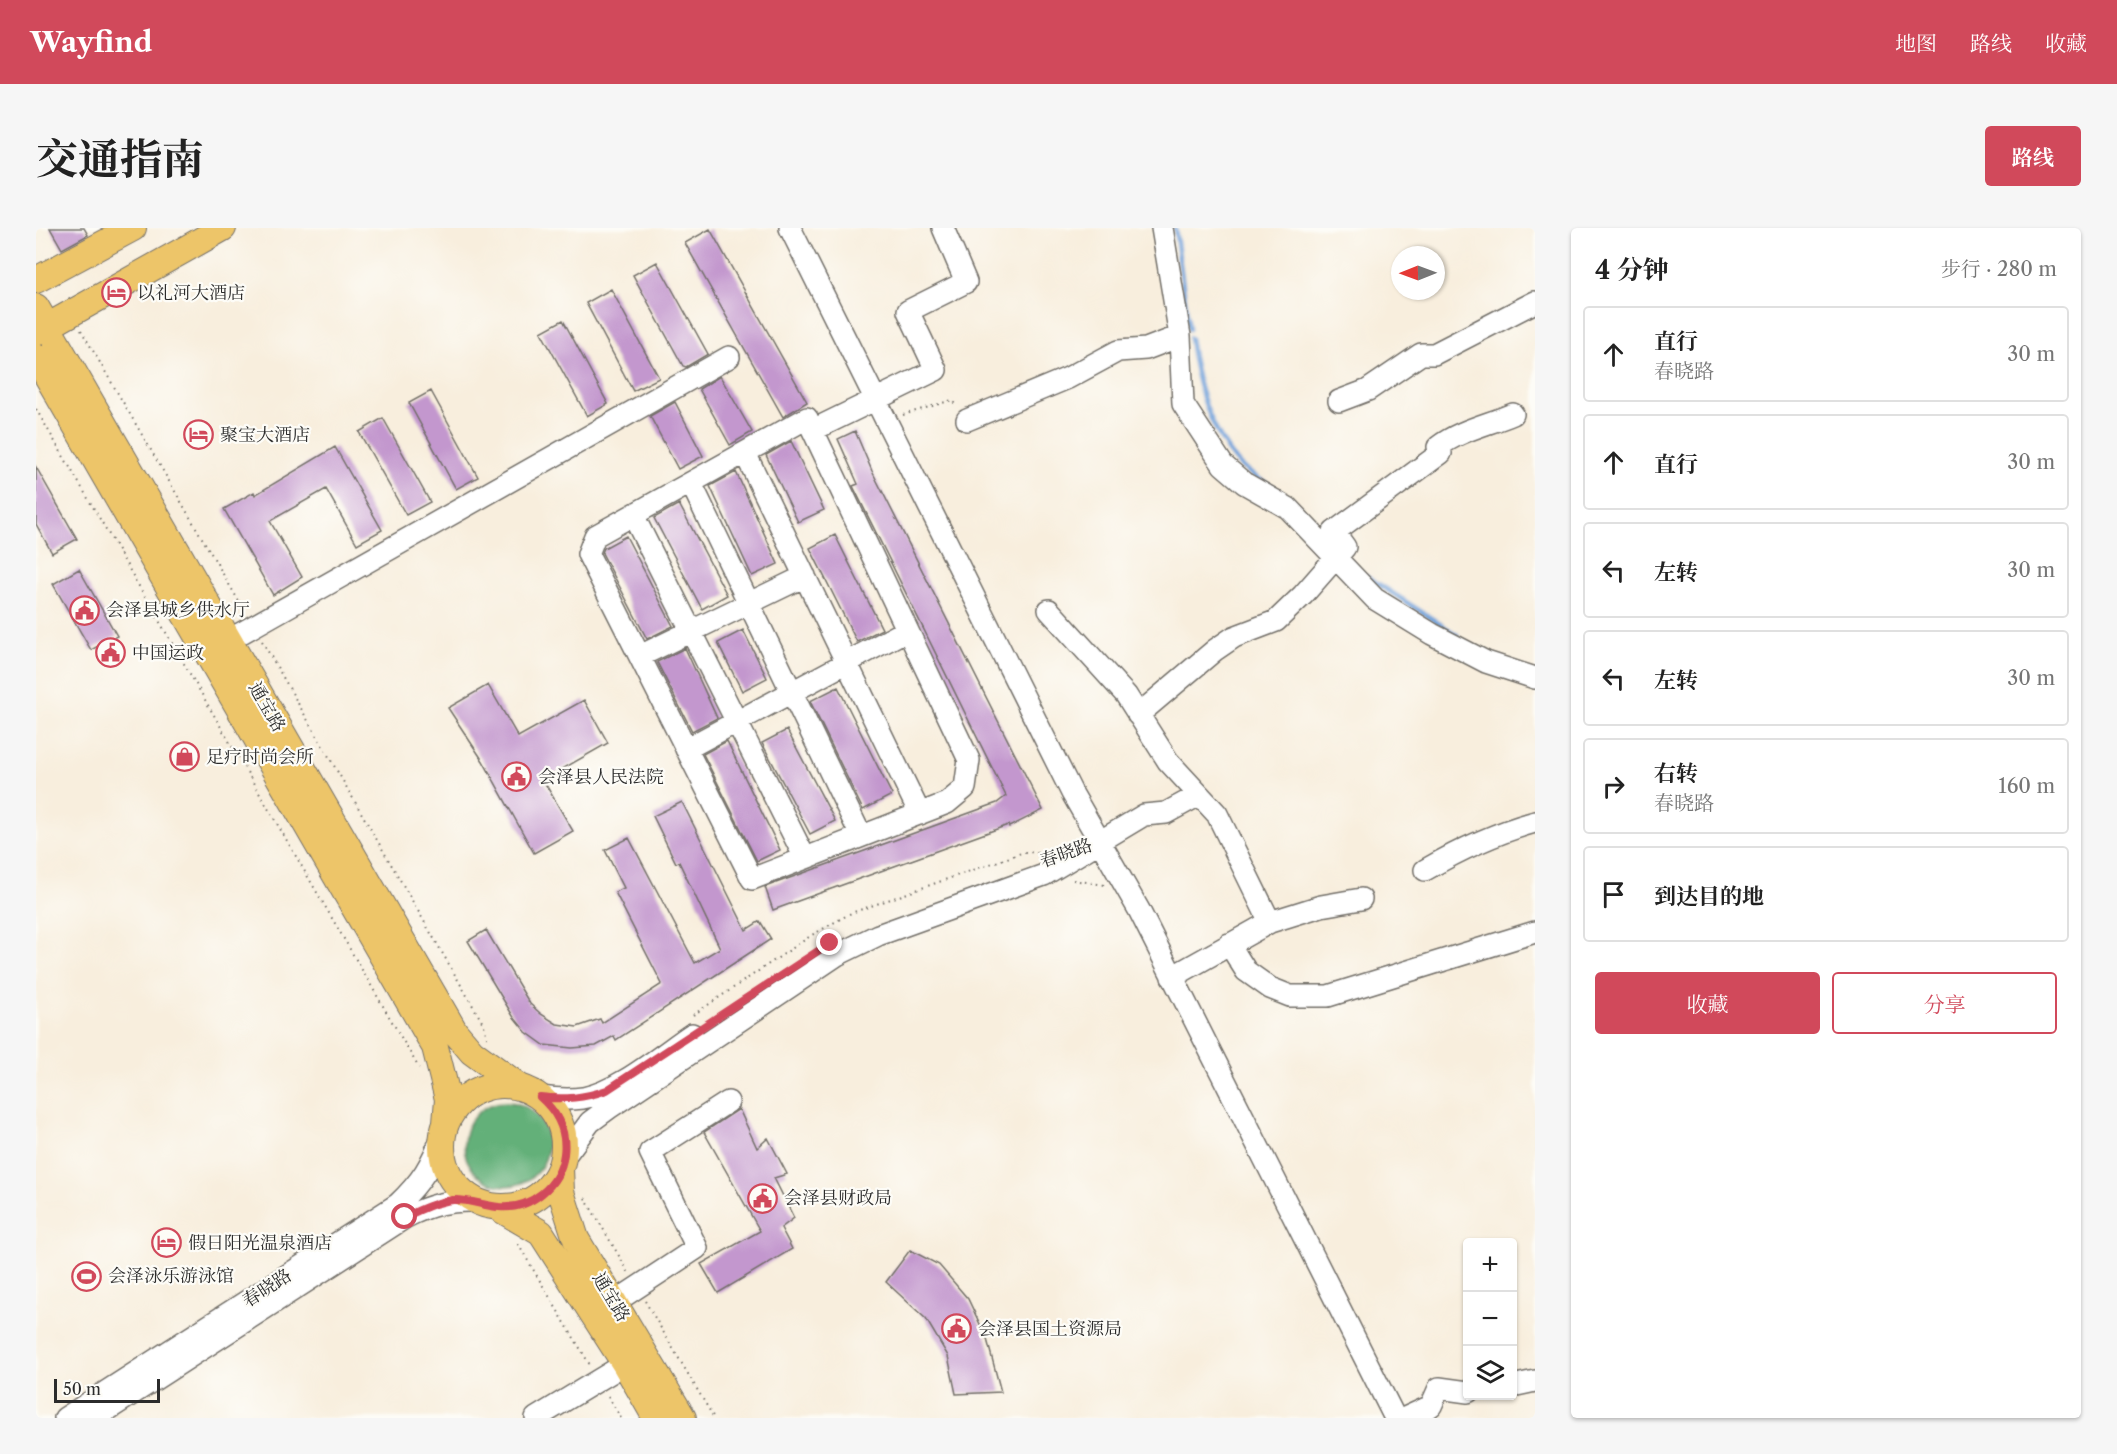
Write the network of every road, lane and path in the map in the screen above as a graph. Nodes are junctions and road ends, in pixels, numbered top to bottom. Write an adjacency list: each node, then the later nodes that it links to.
1 (133, 228): 6 (main road)
2 (223, 228): 8 (main road)
3 (790, 228): 13 (street)
4 (943, 228): 13 (street)
5 (1162, 228): 10 (street)
6 (36, 280)
7 (1535, 302): 14 (street)
8 (72, 313): 9 (main road); 26 (path)
9 (40, 322): 29 (main road, 通宝路)
10 (1180, 336): 17 (street); 22 (street)
11 (36, 357): 55 (main road, 通宝路)
12 (729, 357): 26 (street)
13 (876, 398): 17 (path); 18 (street); 41 (street)
14 (1339, 401)
15 (36, 409): 52 (path)
16 (1513, 414): 22 (street)
17 (967, 420)
18 (813, 430): 19 (street); 28 (street)
19 (745, 453): 20 (street); 23 (street)
20 (691, 483): 21 (street); 24 (street)
21 (633, 514): 27 (street); 30 (street)
22 (1335, 555): 32 (street); 34 (street)
23 (805, 576): 24 (street); 31 (street)
24 (749, 603): 27 (street); 33 (street)
25 (1049, 610): 34 (street)
26 (254, 627): 29 (street); 51 (path)
27 (691, 630): 30 (street); 35 (street)
28 (907, 630): 31 (street); 38 (street)
29 (229, 640): 51 (main road, 通宝路)
30 (640, 656): 36 (street)
31 (847, 663): 33 (street); 38 (street)
32 (1535, 678)
33 (792, 692): 35 (street); 40 (street)
34 (1138, 715): 37 (street)
35 (736, 722): 36 (street); 42 (street)
36 (686, 749): 42 (street)
37 (1200, 795): 41 (street); 47 (street)
38 (920, 814): 40 (street)
39 (1535, 822): 43 (street)
40 (861, 836): 42 (street)
41 (1099, 840): 45 (street); 53 (street, 春晓路); 56 (street, 春晓路)
42 (805, 858)
43 (1425, 870)
44 (1065, 878): 45 (path)
45 (1126, 888): 50 (street)
46 (1361, 899): 47 (street)
47 (1270, 922): 49 (street)
48 (1535, 932): 49 (street)
49 (1229, 944): 50 (street)
50 (1172, 977): 74 (street)
51 (494, 1070): 53 (main road, 通宝路)
52 (421, 1071)
53 (530, 1092): 55 (main road); 56 (main road)
54 (728, 1102): 60 (street)
55 (445, 1129): 58 (main road); 67 (street, 春晓路)
56 (562, 1163): 58 (main road); 61 (main road, 通宝路)
57 (581, 1191): 60 (path)
58 (487, 1204): 62 (main road); 68 (street, 春晓路)
59 (516, 1242): 63 (path)
60 (637, 1287): 61 (street); 73 (path)
61 (615, 1302): 72 (main road, 通宝路)
62 (625, 1364): 63 (street); 71 (main road)
63 (599, 1380): 69 (street); 70 (path)
64 (1535, 1381): 65 (street)
65 (1517, 1385)
66 (1463, 1391): 75 (street)
67 (65, 1418)
68 (95, 1418)
69 (536, 1418)
70 (621, 1418)
71 (656, 1418)
72 (682, 1418)
73 (714, 1418)
74 (1395, 1418)
75 (1406, 1418)

